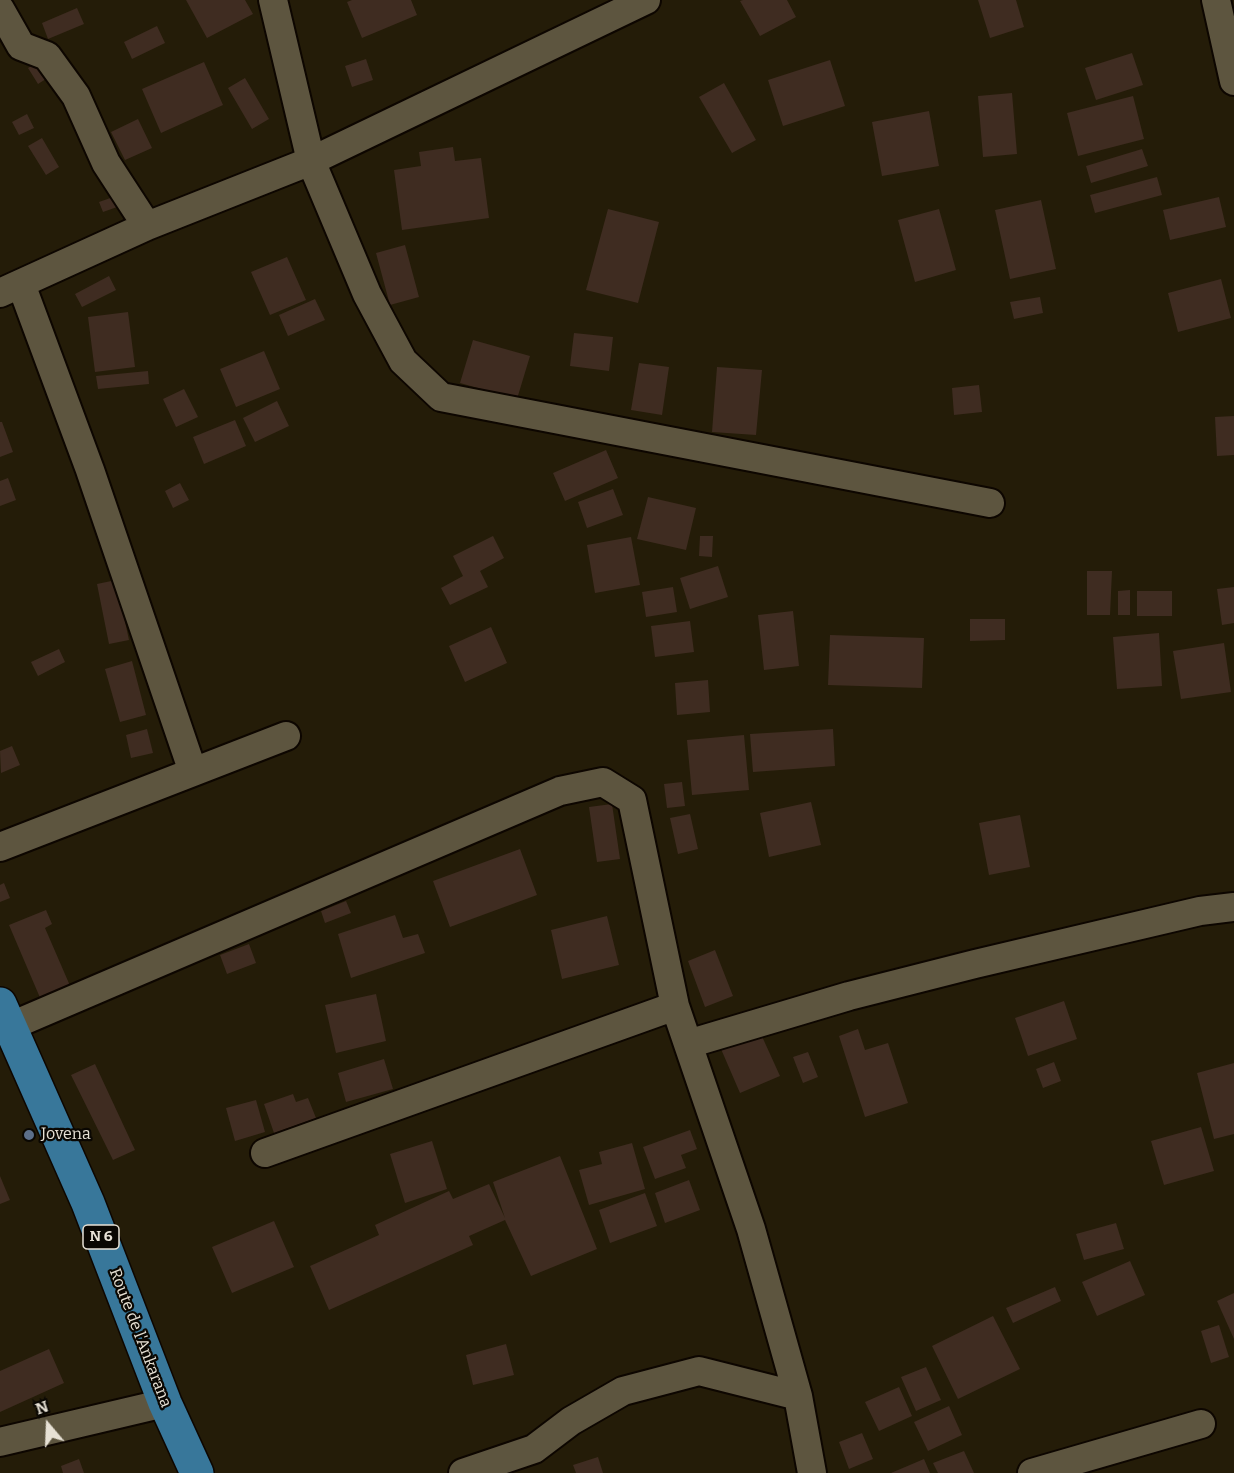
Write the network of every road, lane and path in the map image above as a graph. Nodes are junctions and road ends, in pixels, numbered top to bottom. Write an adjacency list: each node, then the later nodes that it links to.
1 (273, 0): 6 (street)
2 (646, 0): 6 (street)
3 (1216, 0): 5 (street)
4 (0, 9): 7 (street)
5 (1234, 81)
6 (311, 161): 7 (street); 9 (street)
7 (147, 226): 8 (street)
8 (10, 288): 11 (street)
9 (990, 503)
10 (286, 736): 11 (street)
11 (194, 772): 12 (street)
12 (0, 847)
13 (1234, 907): 16 (street)
14 (675, 1006): 15 (street); 16 (street); 17 (street)
15 (5, 1015): 19 (main road, Route de l'Ankarana / N 6)
16 (688, 1044): 18 (street)
17 (266, 1153)
18 (798, 1396): 23 (street); 24 (street)
19 (165, 1403): 21 (street); 22 (main road, Route de l'Ankarana / N 6)
20 (1201, 1424): 25 (street)
21 (0, 1442)
22 (197, 1473)
23 (463, 1473)
24 (812, 1473)
25 (1032, 1473)

